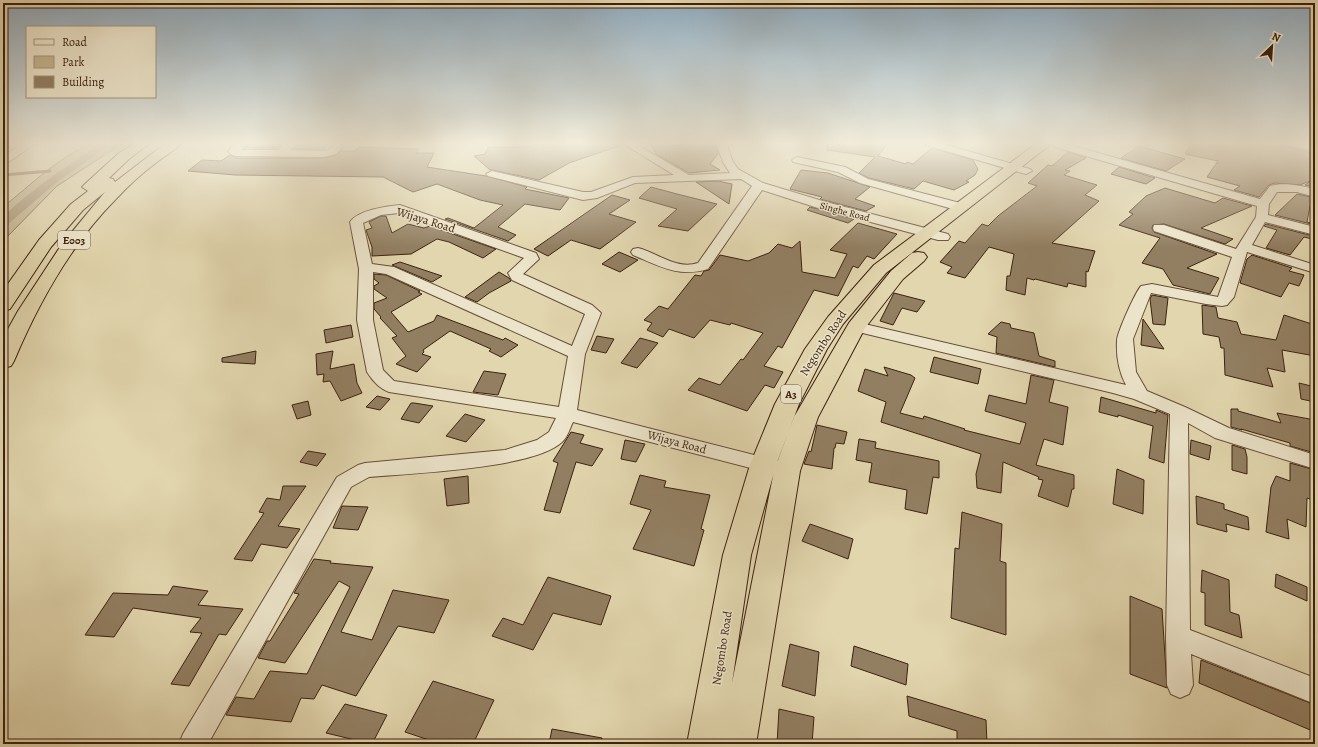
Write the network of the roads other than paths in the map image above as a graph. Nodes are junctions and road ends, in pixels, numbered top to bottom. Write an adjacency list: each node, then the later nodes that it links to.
1 (100, 178): 14 (highway)
2 (113, 178): 14 (highway, E003)
3 (130, 178): 27 (highway, E003)
4 (508, 178): 5 (street)
5 (686, 178): 6 (street)
6 (690, 178)
7 (745, 178): 12 (street, Singhe Road)
8 (858, 178): 15 (street)
9 (1006, 178): 15 (highway, Negombo Road / A3)
10 (1009, 178): 19 (highway, Negombo Road / A3)
11 (1161, 178): 16 (street)
12 (759, 185): 19 (street, Singhe Road); 21 (street)
13 (1315, 192): 16 (street)
14 (77, 207): 24 (highway, E003)
15 (960, 207): 19 (highway, Negombo Road / A3)
16 (1262, 211): 18 (street); 20 (street)
17 (1159, 228): 20 (street)
18 (1315, 231)
19 (935, 235): 25 (highway, Negombo Road / A3); 32 (highway, Negombo Road / A3)
20 (1241, 251): 23 (street); 28 (street)
21 (638, 252)
22 (366, 269): 26 (street); 26 (street, Wijaya Road); 30 (street, Wijaya Road)
23 (1315, 269)
24 (3, 305)
25 (856, 327): 28 (street); 33 (highway, Negombo Road / A3)
26 (577, 354): 30 (street, Wijaya Road)
27 (3, 361)
28 (1140, 395): 29 (street)
29 (1179, 411): 31 (street); 34 (street)
30 (567, 414): 32 (street, Wijaya Road); 37 (street)
31 (1315, 462)
32 (763, 465): 33 (street, Wijaya Road); 38 (highway, Negombo Road / A3)
33 (787, 471): 39 (highway, Negombo Road / A3)
34 (1178, 637): 35 (street); 36 (street)
35 (1180, 685)
36 (1315, 691)
37 (193, 744)
38 (706, 744)
39 (738, 744)

